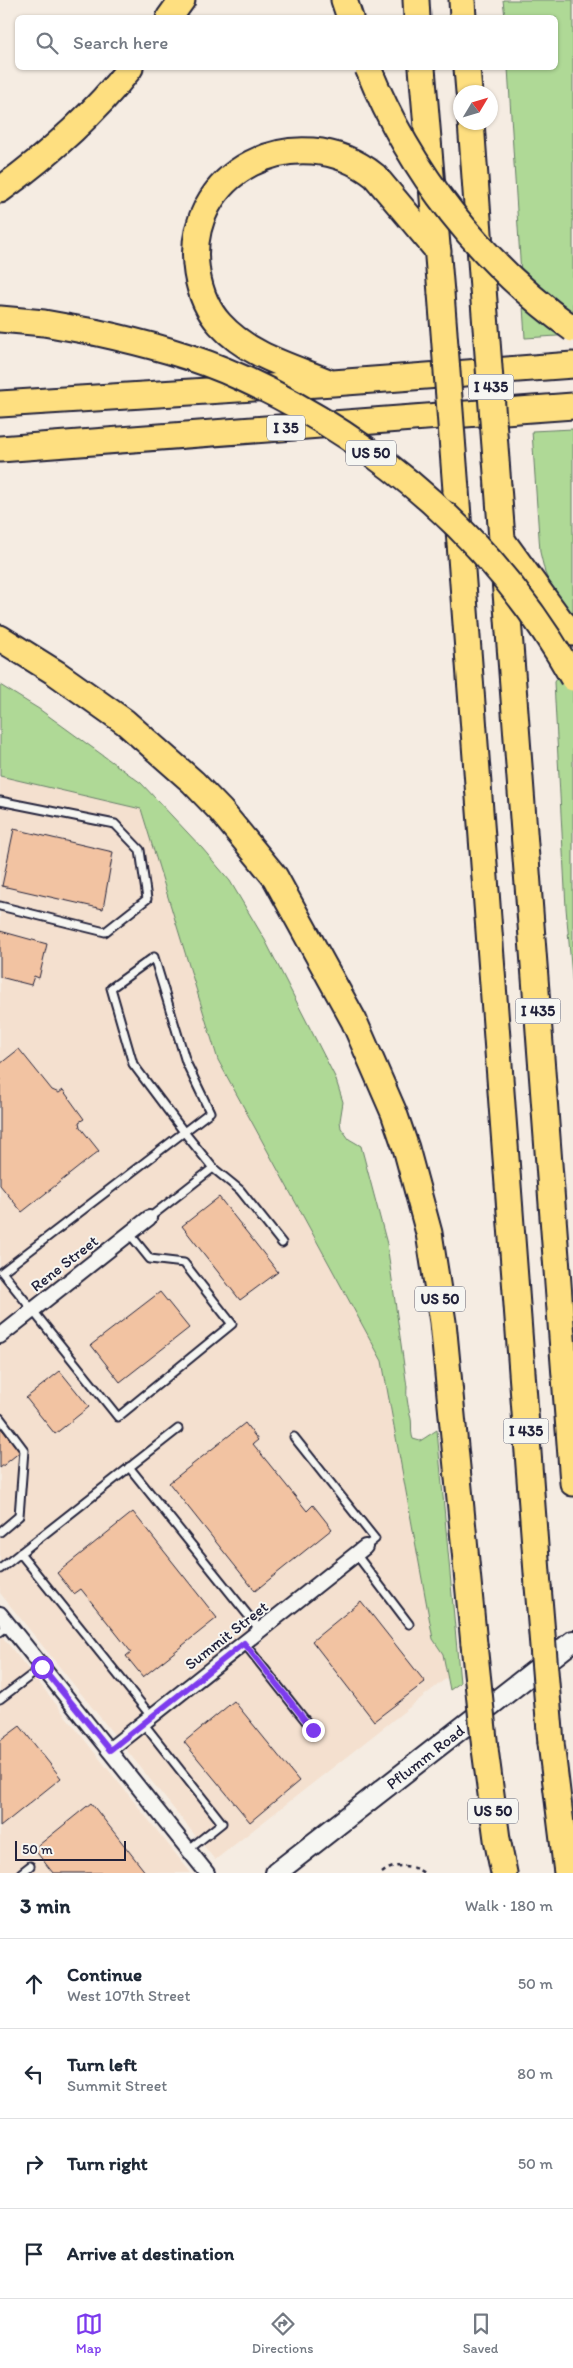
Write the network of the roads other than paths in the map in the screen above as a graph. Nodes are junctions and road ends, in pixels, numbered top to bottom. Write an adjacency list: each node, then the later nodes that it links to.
1 (182, 0): 5 (highway)
2 (344, 0): 6 (highway)
3 (416, 0): 7 (highway)
4 (462, 0): 8 (highway)
5 (171, 15)
6 (349, 15)
7 (417, 15)
8 (463, 15)
9 (128, 70): 15 (highway)
10 (369, 70): 18 (highway, bridge)
11 (422, 70): 16 (highway, I 435)
12 (467, 70): 13 (highway)
13 (468, 85)
14 (472, 130): 24 (highway, I 435, bridge)
15 (0, 190)
16 (438, 250): 20 (highway); 62 (highway, I 435, bridge)
17 (0, 319): 27 (highway, US 50, bridge)
18 (573, 329)
19 (573, 366): 20 (highway)
20 (333, 384): 21 (highway)
21 (0, 404)
22 (573, 406): 23 (highway, I 35)
23 (0, 450)
24 (502, 540): 25 (highway); 41 (highway, I 435)
25 (573, 633)
26 (0, 638): 61 (highway, US 50, bridge)
27 (573, 678)
28 (0, 801): 29 (lane)
29 (0, 906)
30 (184, 1132): 30 (lane); 31 (lane); 35 (lane)
31 (213, 1168): 32 (lane); 34 (lane)
32 (149, 1218): 33 (street, Rene Street)
33 (129, 1233): 35 (street, Rene Street); 35 (lane)
34 (282, 1243)
35 (33, 1310): 36 (street, Rene Street)
36 (0, 1336)
37 (0, 1418): 42 (lane)
38 (178, 1429): 40 (lane)
39 (294, 1437): 43 (lane)
40 (129, 1467): 44 (lane); 48 (lane)
41 (573, 1483)
42 (0, 1532)
43 (360, 1551): 47 (lane); 48 (street, Summit Street)
44 (20, 1553): 45 (lane); 53 (lane)
45 (0, 1569)
46 (3, 1624): 51 (street)
47 (409, 1624)
48 (260, 1630): 50 (street, Summit Street)
49 (573, 1641): 60 (main road, Pflumm Road)
50 (244, 1643): 53 (street, Summit Street); 54 (lane)
51 (42, 1667): 52 (lane); 55 (street)
52 (0, 1699)
53 (147, 1720): 55 (street, Summit Street); 56 (lane)
54 (313, 1730)
55 (110, 1750): 56 (street)
56 (188, 1850): 59 (street)
57 (30, 1866): 58 (lane)
58 (21, 1873)
59 (207, 1873)
60 (276, 1873)
61 (504, 1873)
62 (567, 1873)

